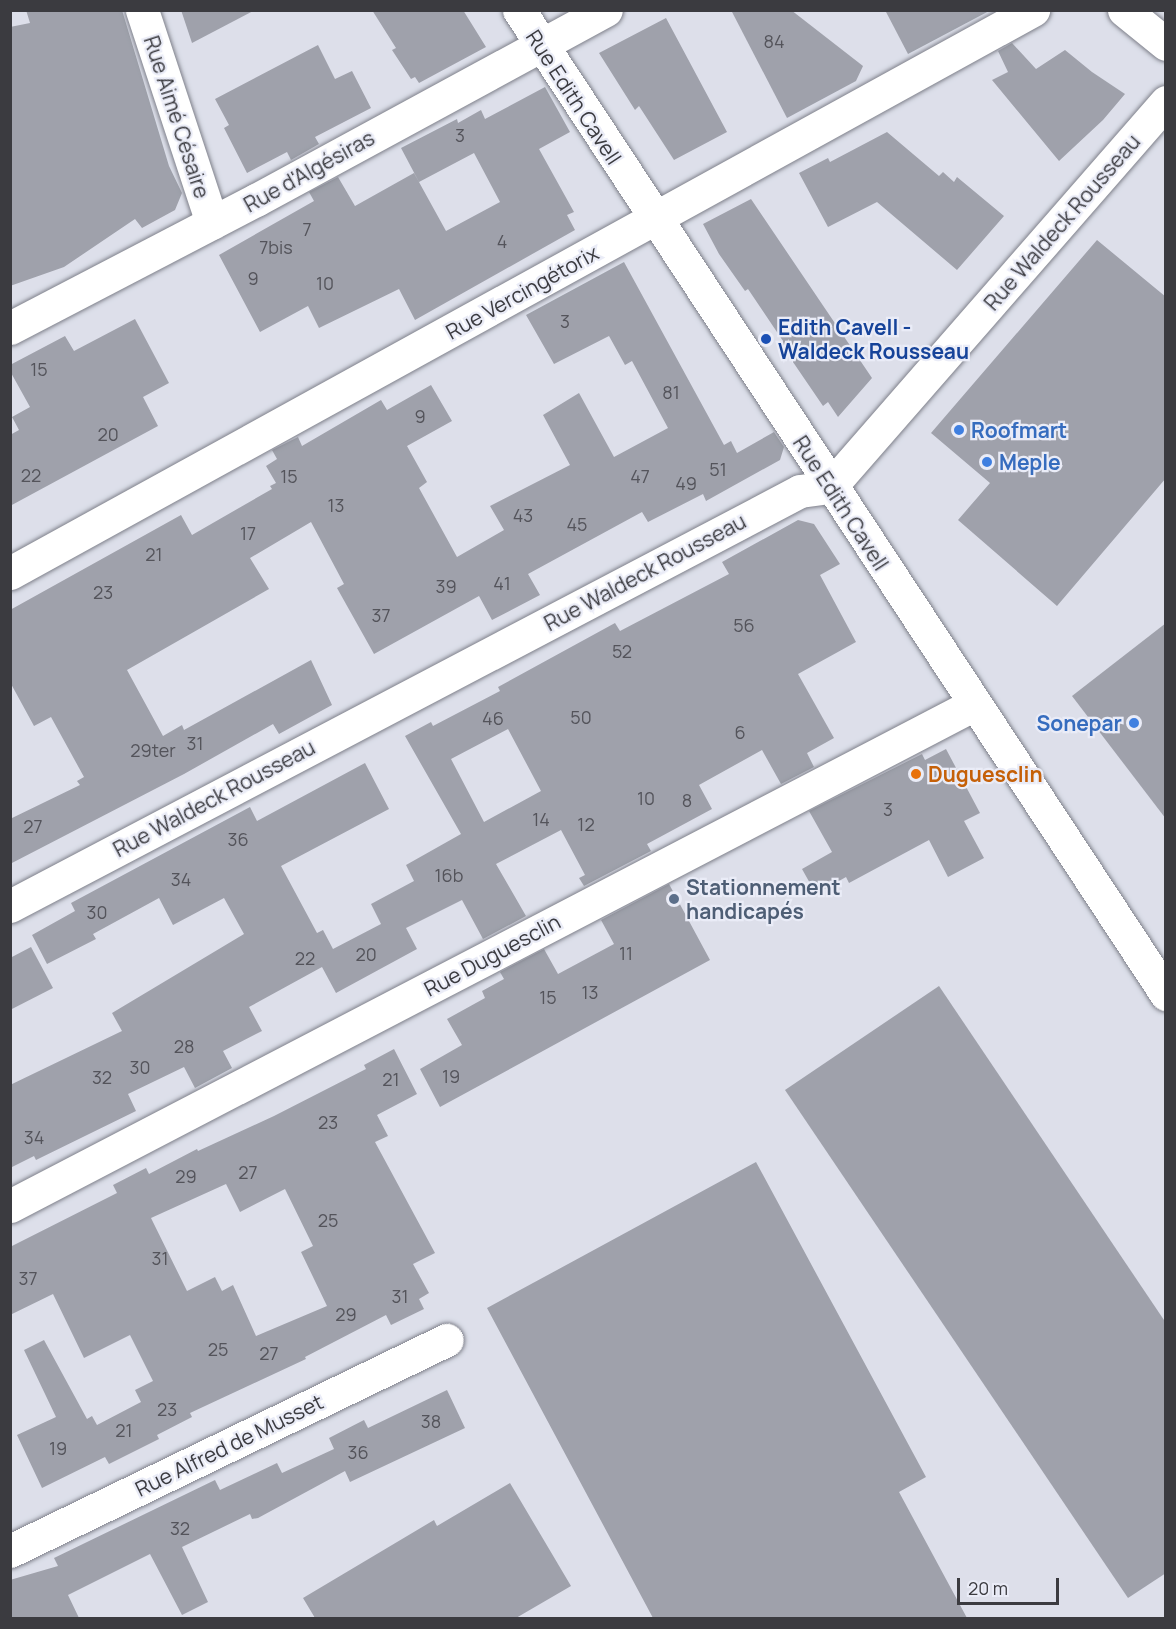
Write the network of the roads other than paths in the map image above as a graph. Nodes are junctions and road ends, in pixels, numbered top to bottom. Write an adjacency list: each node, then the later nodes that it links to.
1 (142, 10): 10 (street, Rue Aimé Césaire)
2 (519, 10): 6 (street, Rue Edith Cavell)
3 (606, 10): 6 (street, Rue d'Algésiras)
4 (1033, 10): 9 (street, Rue Vercingétorix)
5 (1124, 10): 7 (street)
6 (539, 44): 9 (street, Rue Edith Cavell); 10 (street, Rue d'Algésiras)
7 (1166, 44)
8 (1166, 102): 12 (street, Rue Waldeck Rousseau)
9 (654, 219): 12 (street, Rue Edith Cavell); 13 (street, Rue Vercingétorix)
10 (212, 223): 11 (street, Rue d'Algésiras)
11 (10, 328)
12 (830, 488): 14 (street, Rue Edith Cavell); 15 (street, Rue Waldeck Rousseau)
13 (10, 573)
14 (973, 705): 16 (street, Rue Edith Cavell); 17 (street, Rue Duguesclin)
15 (10, 906)
16 (1166, 994)
17 (10, 1206)
18 (447, 1340): 19 (street, Rue Alfred de Musset)
19 (10, 1551)

